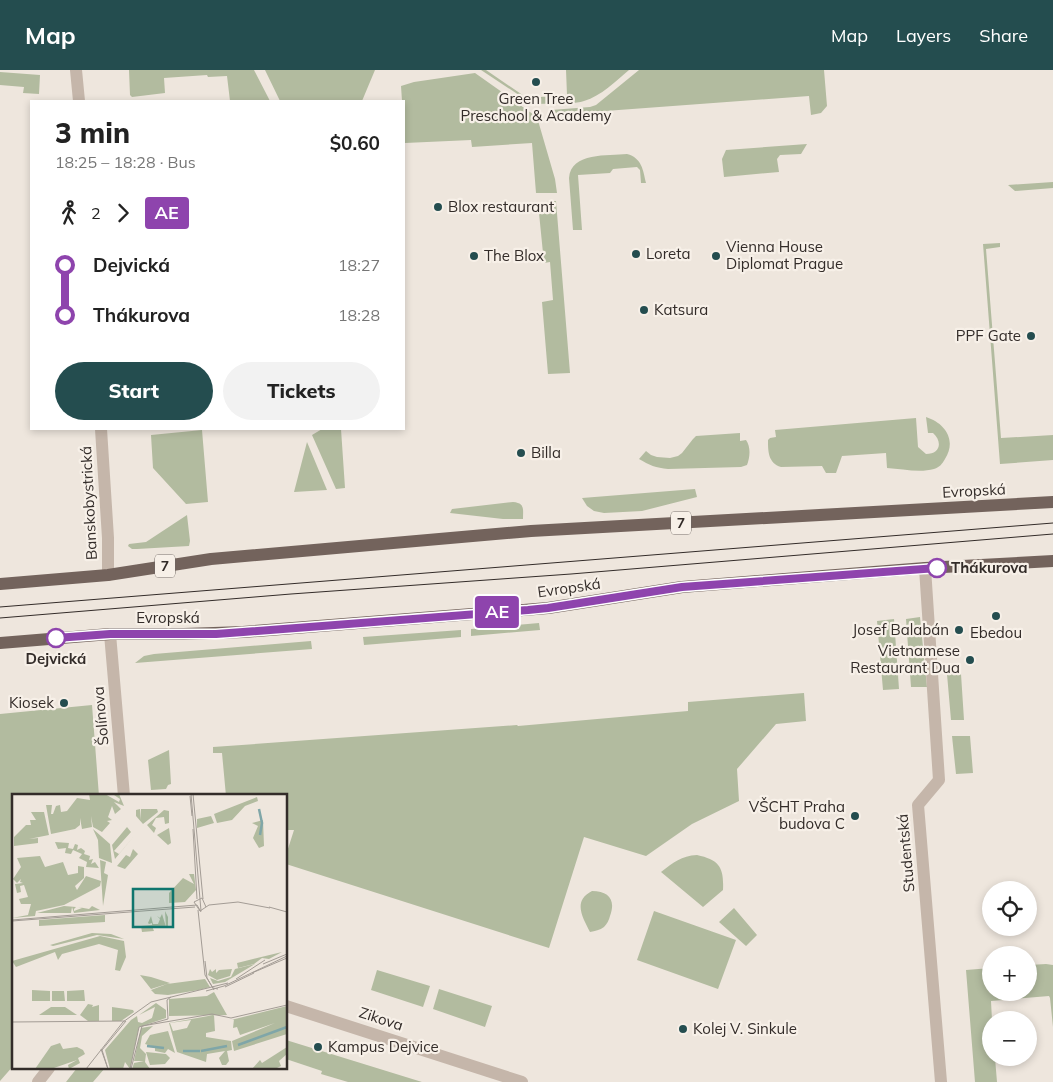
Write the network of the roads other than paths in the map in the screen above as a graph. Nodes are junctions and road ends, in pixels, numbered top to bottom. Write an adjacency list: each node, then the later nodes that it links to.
1 (76, 70): 2 (street)
2 (78, 100)
3 (101, 430): 7 (street, Banskobystrická)
4 (1053, 502): 7 (main road, Evropská / 7)
5 (1053, 562): 6 (main road, Evropská)
6 (925, 568): 9 (main road, Evropská); 16 (street, Studentská)
7 (108, 575): 8 (main road, Evropská / 7)
8 (0, 584)
9 (110, 634): 10 (main road, Evropská); 11 (street, Šolínova)
10 (0, 643)
11 (124, 794)
12 (288, 1007): 15 (street, Zikova)
13 (47, 1070): 14 (street)
14 (38, 1082)
15 (522, 1082)
16 (941, 1082)

